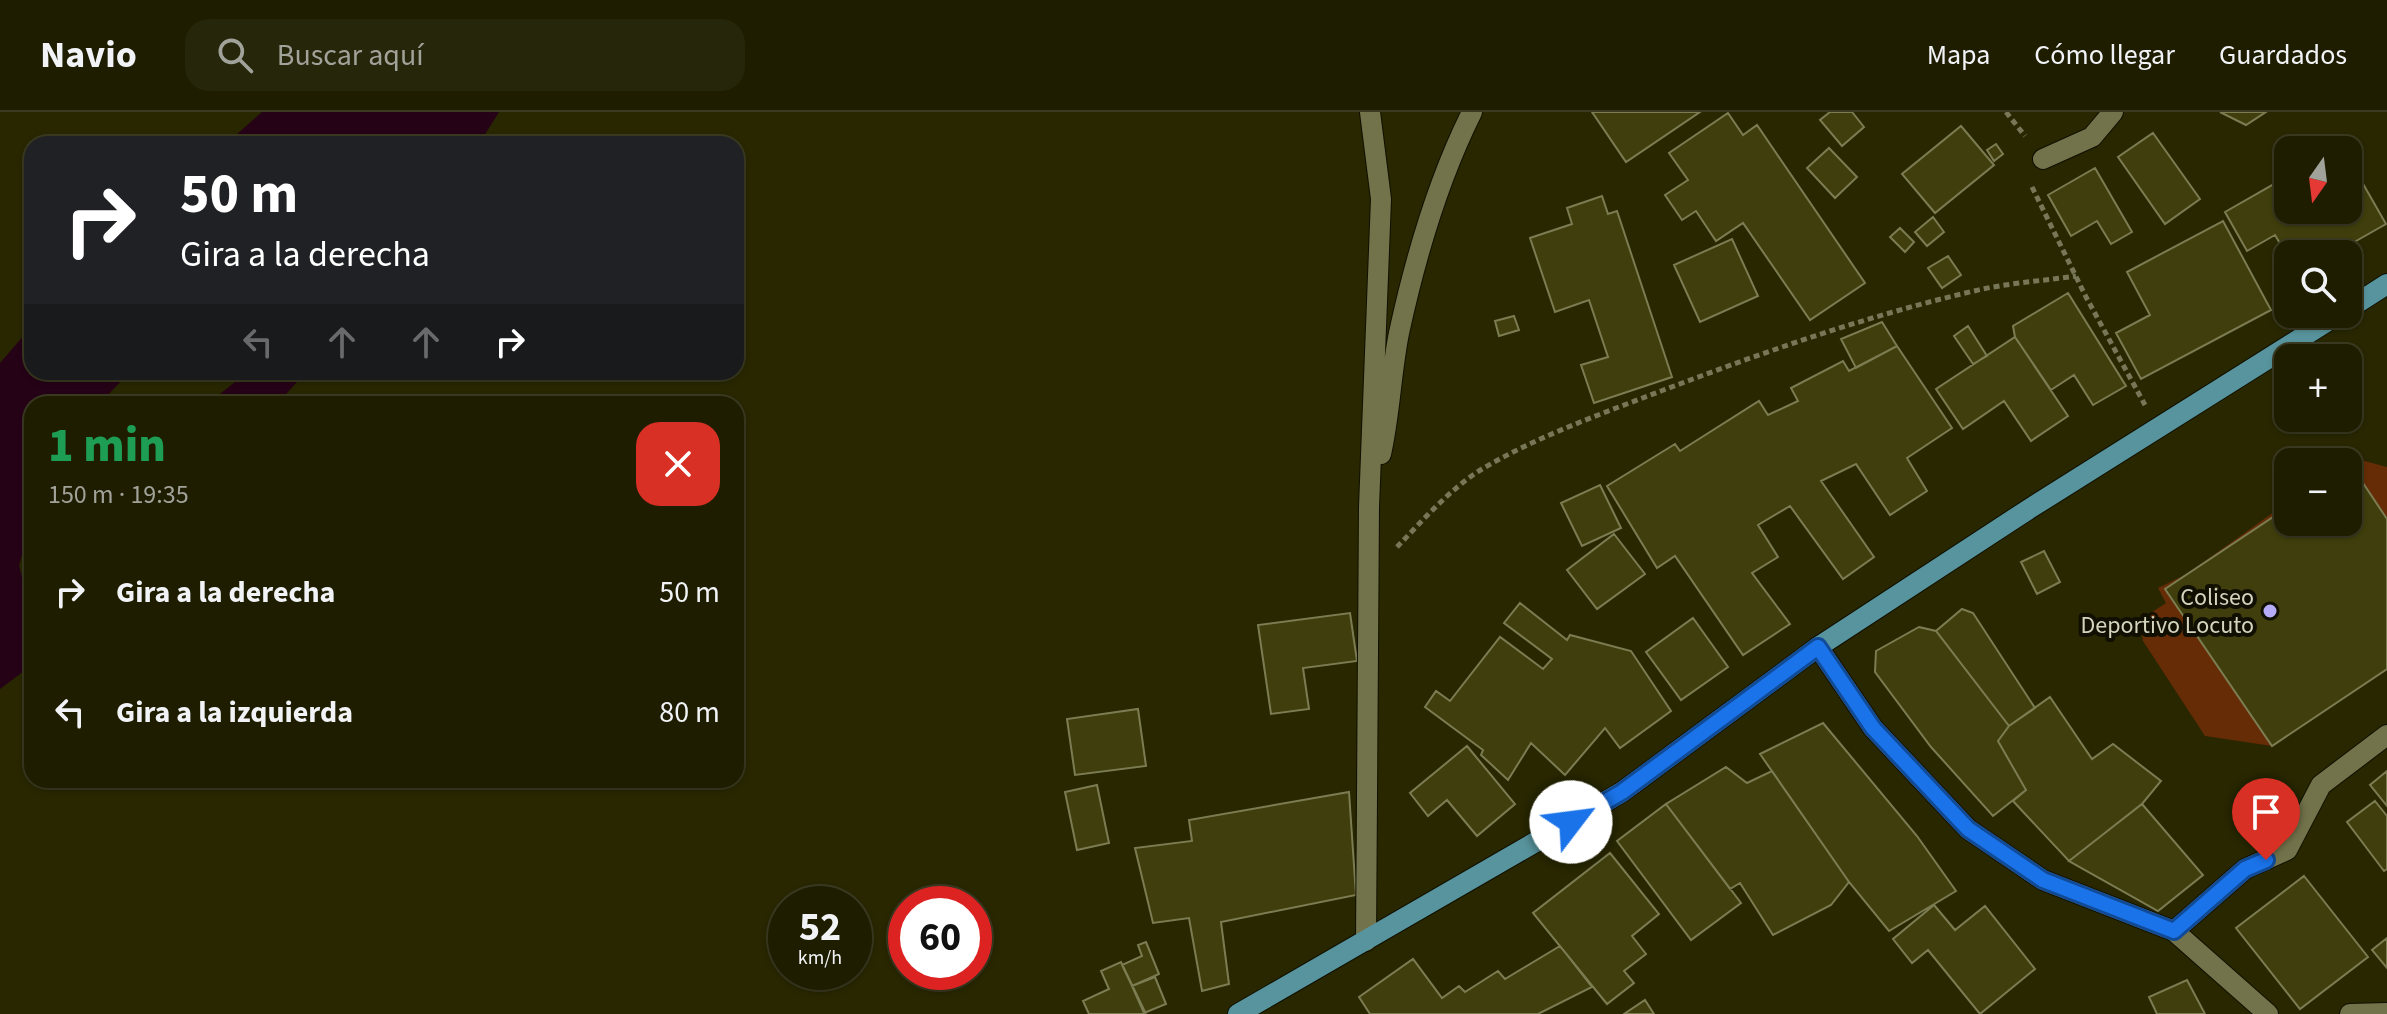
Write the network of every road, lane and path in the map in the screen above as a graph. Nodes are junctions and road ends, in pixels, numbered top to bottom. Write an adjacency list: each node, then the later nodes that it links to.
1 (1370, 112): 11 (street)
2 (1472, 112): 11 (street)
3 (2006, 112): 5 (path)
4 (2113, 112): 5 (street)
5 (2043, 159): 6 (path)
6 (2076, 276): 10 (path); 12 (path)
7 (2387, 284): 8 (main road)
8 (2362, 300)
9 (2317, 328): 10 (main road)
10 (2157, 428): 13 (main road)
11 (1369, 507): 12 (street)
12 (1369, 578): 16 (street)
13 (1818, 647): 15 (street); 16 (main road)
14 (2387, 735): 15 (street)
15 (2174, 931): 19 (street)
16 (1366, 941): 18 (main road)
17 (2387, 1013): 20 (street)
18 (1238, 1014)
19 (2268, 1014)
20 (2350, 1014)

